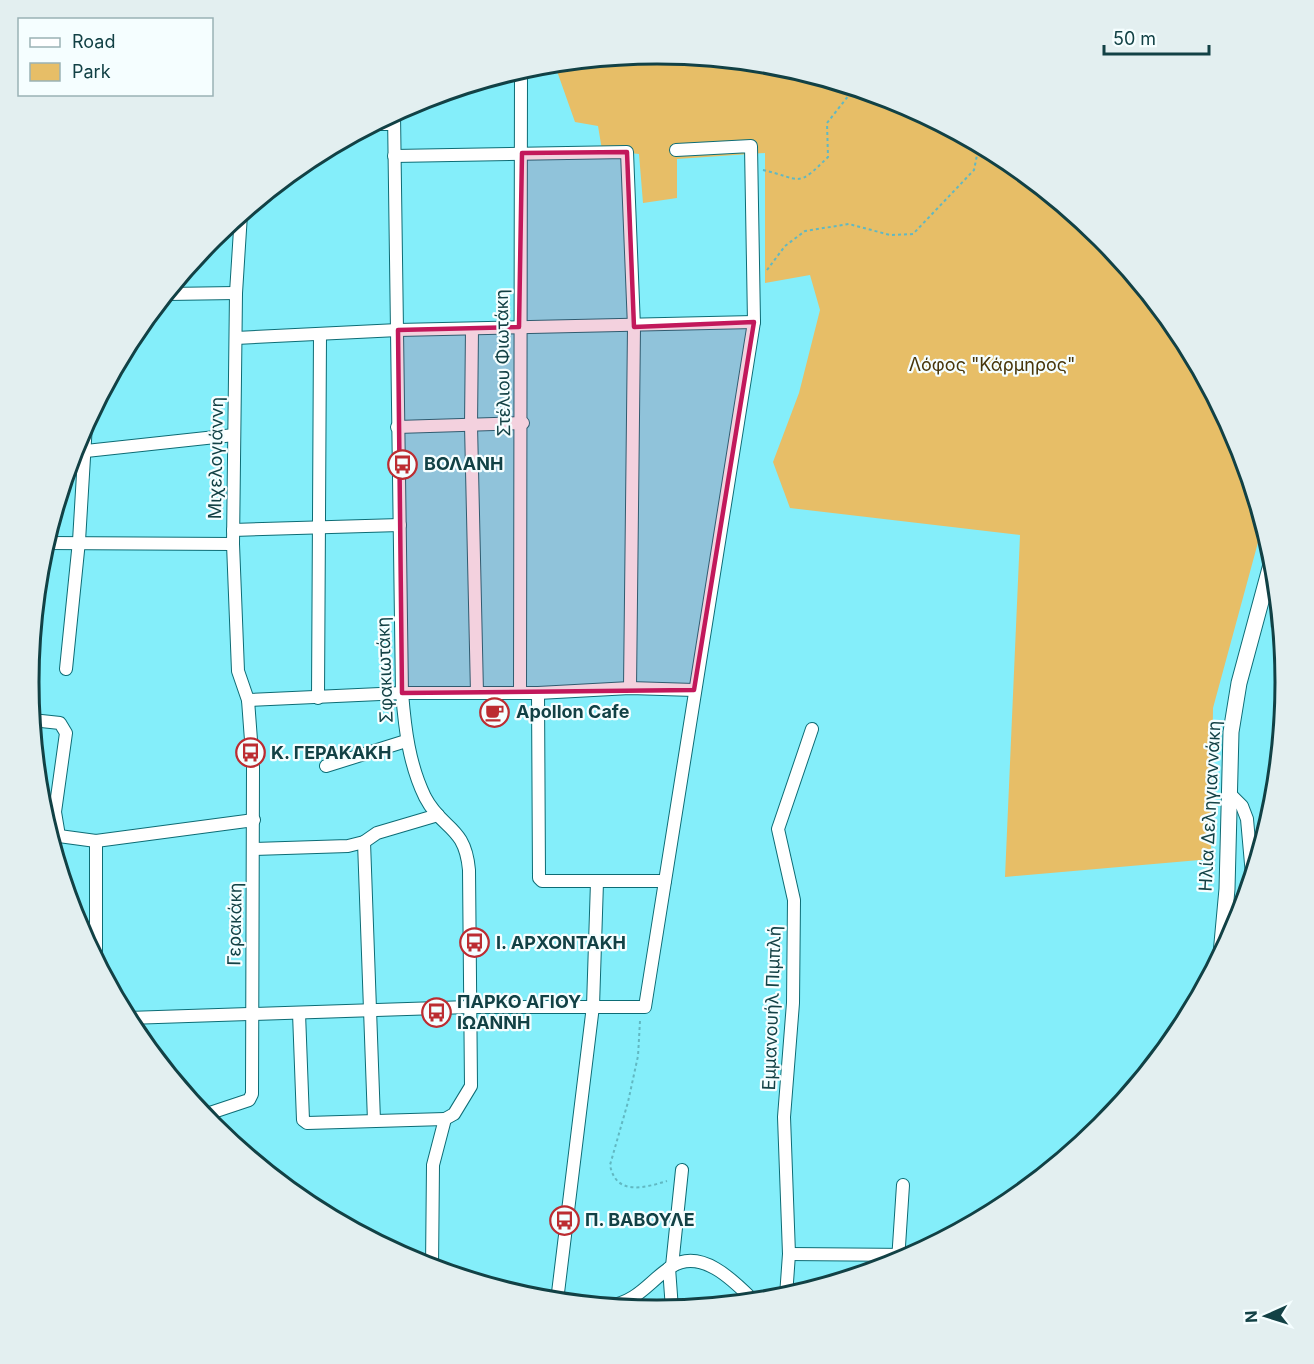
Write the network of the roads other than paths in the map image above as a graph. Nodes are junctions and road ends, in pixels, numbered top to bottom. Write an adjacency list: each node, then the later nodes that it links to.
1 (521, 79): 4 (street, Στέλιου Φιωτάκη)
2 (393, 124): 5 (street, Σφακιωτάκη)
3 (676, 150): 9 (street)
4 (522, 153): 5 (street); 10 (street, Στέλιου Φιωτάκη); 11 (street)
5 (394, 156): 13 (street, Σφακιωτάκη)
6 (240, 226): 7 (street, Μιχελογιάννη)
7 (236, 293): 8 (street); 15 (street, Μιχελογιάννη)
8 (177, 294)
9 (754, 322): 11 (street); 31 (street)
10 (519, 327): 11 (street); 12 (street); 16 (street, Στέλιου Φιωτάκη)
11 (634, 327): 30 (street)
12 (472, 329): 13 (street); 17 (street)
13 (398, 330): 14 (street); 18 (street, Σφακιωτάκη)
14 (320, 335): 15 (street); 23 (street)
15 (236, 338): 19 (street, Μιχελογιάννη)
16 (523, 423): 17 (street); 32 (street, Στέλιου Φιωτάκη)
17 (471, 425): 18 (street); 34 (street)
18 (397, 427): 22 (street, Σφακιωτάκη)
19 (234, 435): 21 (street); 24 (street, Μιχελογιάννη)
20 (86, 446): 21 (street)
21 (86, 451): 25 (street)
22 (400, 525): 23 (street); 33 (street, Σφακιωτάκη)
23 (317, 529): 24 (street); 36 (street)
24 (233, 530): 27 (street, Μιχελογιάννη)
25 (79, 541): 26 (street); 27 (street); 29 (street)
26 (55, 542)
27 (233, 544): 37 (street, Μιχελογιάννη)
28 (1267, 581): 42 (street, Ηλία Δεληγιαννάκη)
29 (66, 669)
30 (630, 688): 31 (street); 35 (street)
31 (694, 690): 51 (street)
32 (520, 692): 34 (street); 35 (street)
33 (402, 693): 34 (street); 36 (street); 40 (street, Σφακιωτάκη)
34 (477, 693)
35 (538, 693): 52 (street)
36 (318, 698): 37 (street)
37 (248, 700): 45 (street, Γερακάκη)
38 (40, 721): 43 (street)
39 (812, 729): 67 (street, Εµµανουήλ Πιµπλή)
40 (406, 741): 41 (street); 44 (street, Σφακιωτάκη)
41 (326, 766)
42 (1228, 792): 50 (street); 53 (street, Ηλία Δεληγιαννάκη)
43 (51, 803)
44 (438, 814): 48 (street); 56 (street, Σφακιωτάκη)
45 (254, 820): 47 (street); 49 (street, Γερακάκη)
46 (59, 839): 47 (street)
47 (96, 840): 54 (street)
48 (364, 842): 49 (street); 57 (street)
49 (254, 849): 59 (street, Γερακάκη)
50 (1250, 854)
51 (665, 881): 52 (street); 55 (street)
52 (597, 882): 55 (street)
53 (1223, 928)
54 (96, 940)
55 (593, 1006): 56 (street); 72 (street)
56 (469, 1007): 57 (street); 62 (street, Σφακιωτάκη)
57 (371, 1012): 58 (street); 63 (street)
58 (299, 1013): 59 (street); 63 (street)
59 (252, 1014): 60 (street); 61 (street, Γερακάκη)
60 (138, 1018)
61 (214, 1112)
62 (445, 1119): 63 (street); 68 (street, Σφακιωτάκη)
63 (374, 1121)
64 (681, 1174): 70 (street)
65 (903, 1185): 66 (street)
66 (902, 1249)
67 (789, 1254): 69 (street); 71 (street, Εµµανουήλ Πιµπλή)
68 (432, 1257)
69 (882, 1257)
70 (670, 1267): 73 (street); 74 (street); 75 (street)
71 (787, 1286)
72 (558, 1292)
73 (747, 1294)
74 (628, 1299)
75 (672, 1300)

